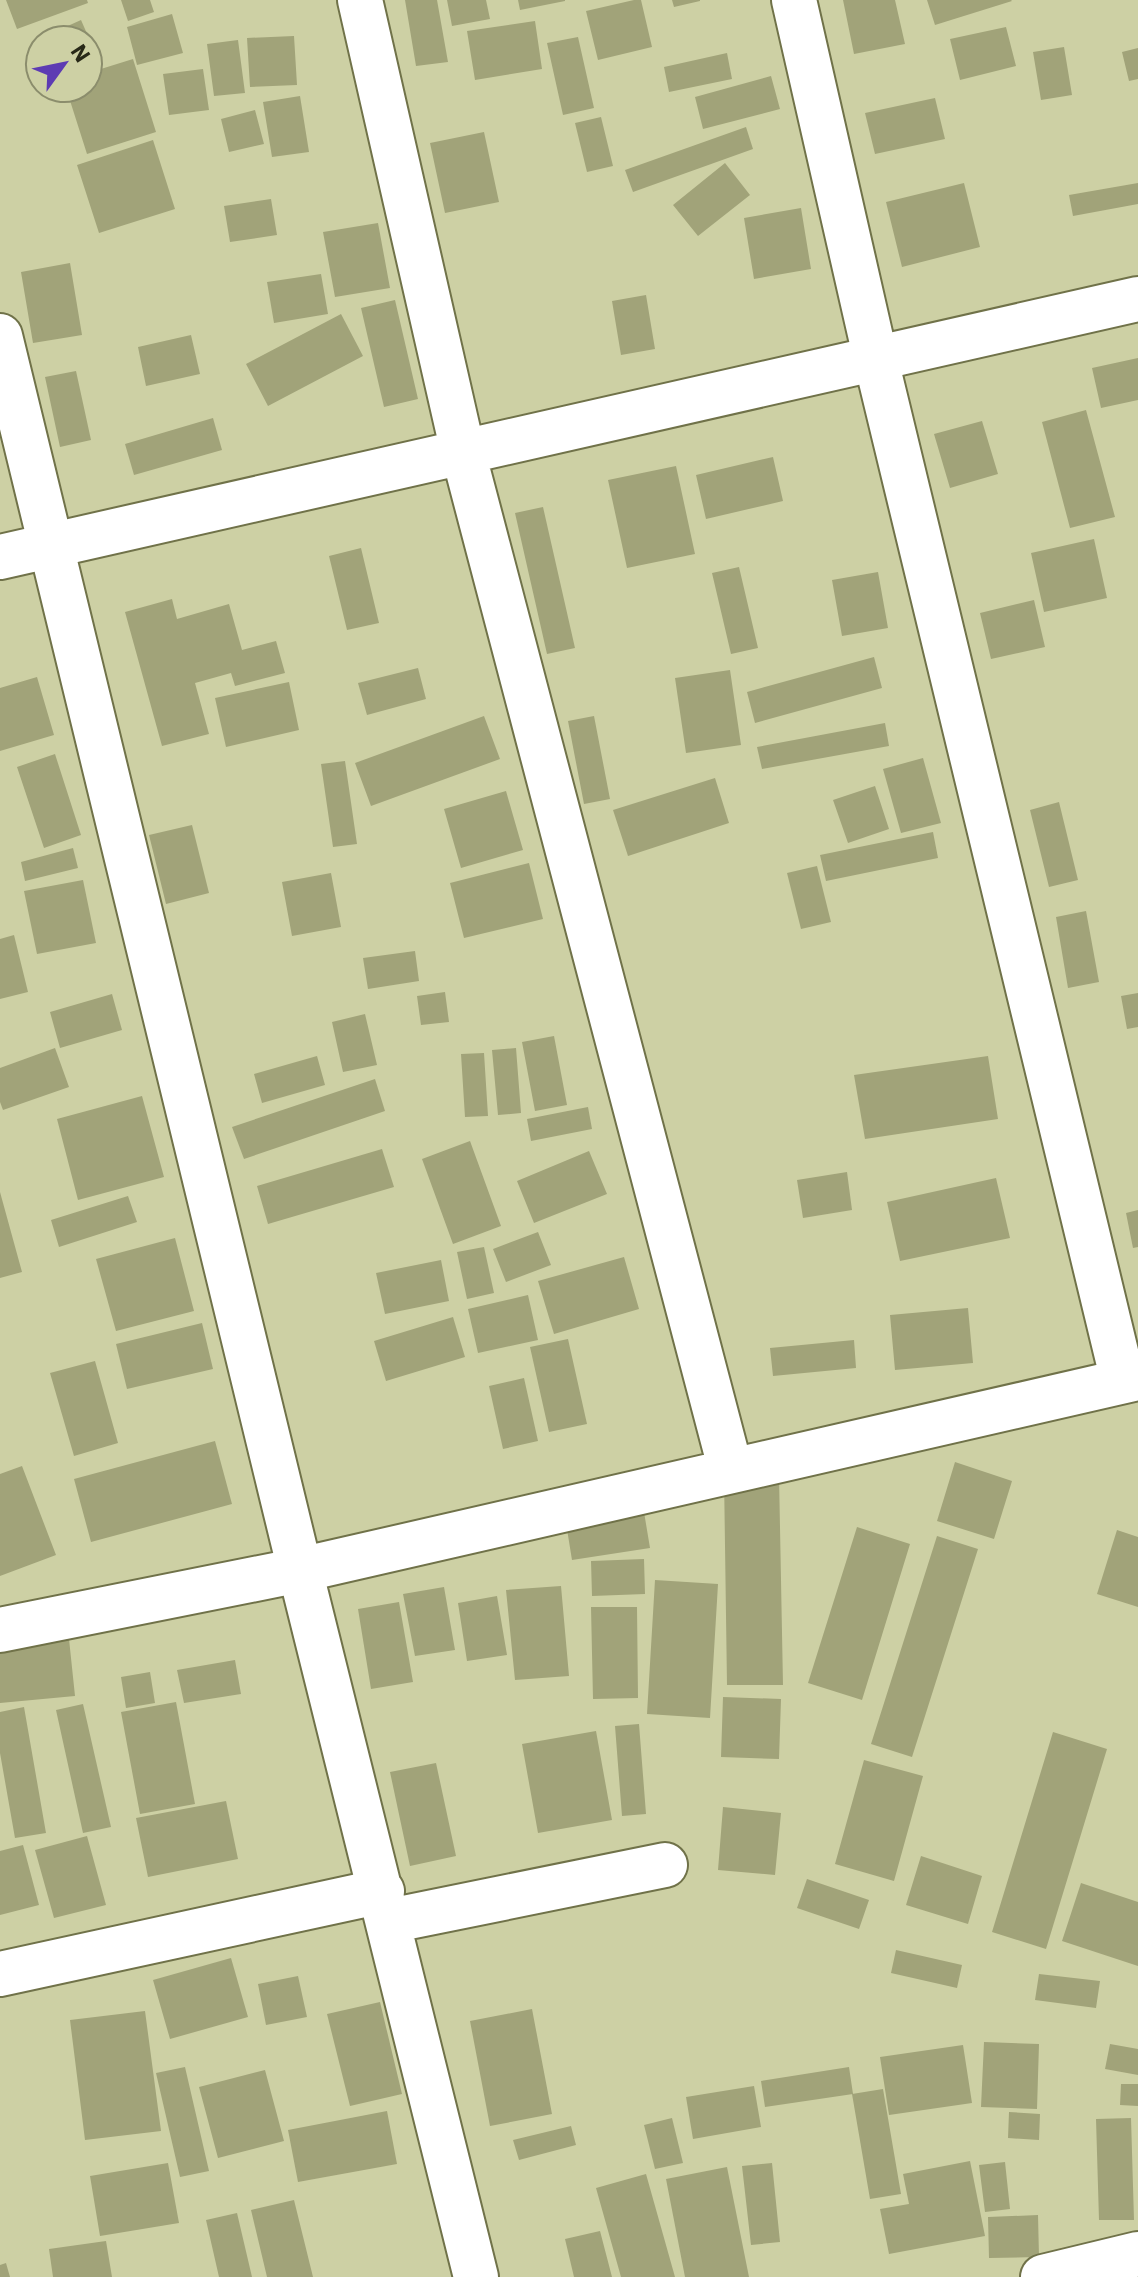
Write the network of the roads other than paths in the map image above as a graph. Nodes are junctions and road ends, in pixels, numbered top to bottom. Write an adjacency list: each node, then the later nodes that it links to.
1 (360, 0): 6 (street)
2 (794, 0): 5 (street)
3 (1138, 299): 5 (street)
4 (0, 336): 7 (street)
5 (876, 360): 6 (street); 9 (street)
6 (463, 452): 7 (street); 10 (street)
7 (50, 546): 8 (street); 11 (street)
8 (0, 557)
9 (1131, 1380): 10 (street)
10 (731, 1471): 11 (street)
11 (300, 1570): 12 (street); 14 (street)
12 (0, 1630)
13 (665, 1865): 14 (street)
14 (385, 1906): 15 (street); 17 (street)
15 (0, 1974)
16 (1138, 2254): 18 (street)
17 (476, 2277)
18 (1043, 2277)

